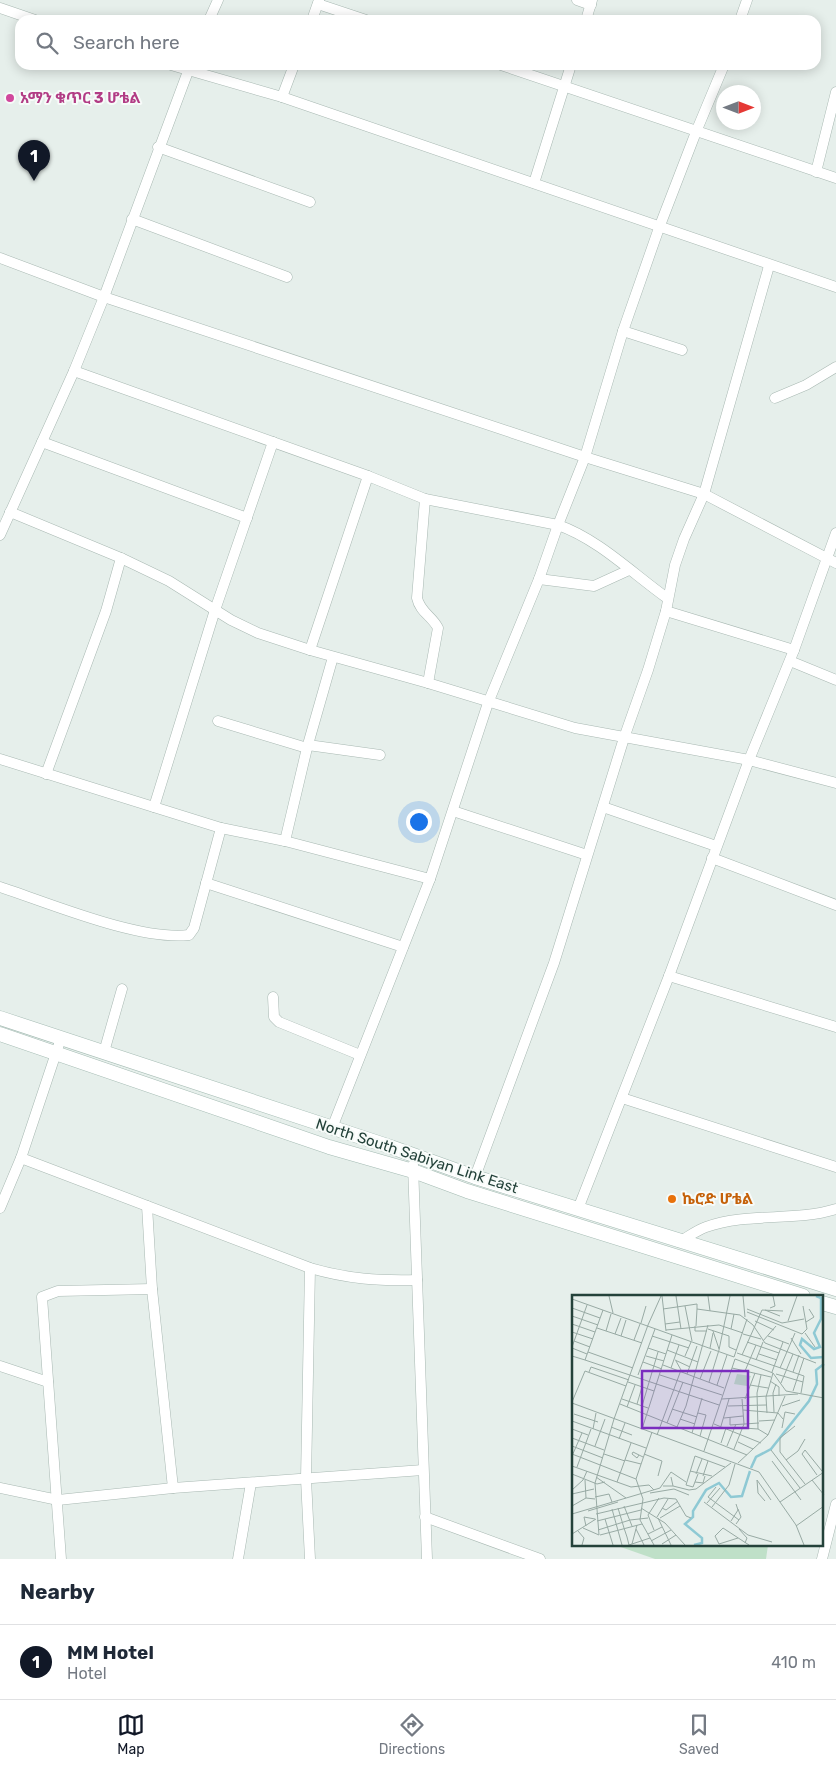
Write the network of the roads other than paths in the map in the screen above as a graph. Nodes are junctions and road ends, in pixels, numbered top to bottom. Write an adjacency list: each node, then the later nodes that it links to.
1 (218, 0): 8 (street)
2 (577, 0): 5 (street)
3 (747, 0): 12 (street)
4 (319, 2): 9 (street); 10 (street)
5 (592, 2): 11 (street)
6 (0, 8): 7 (street)
7 (20, 15)
8 (211, 15)
9 (314, 15)
10 (353, 15)
11 (588, 15)
12 (742, 15)
13 (188, 70): 24 (street)
14 (195, 70): 21 (street)
15 (292, 70): 21 (street)
16 (516, 70): 19 (street)
17 (570, 70): 19 (street)
18 (722, 70): 23 (street)
19 (565, 86): 23 (street); 27 (street)
20 (836, 92): 22 (street)
21 (282, 97): 27 (street)
22 (834, 106): 25 (street)
23 (696, 132): 25 (street); 30 (street)
24 (158, 147): 28 (street); 29 (street)
25 (816, 172): 26 (street)
26 (836, 178)
27 (534, 183): 30 (street)
28 (310, 202)
29 (132, 219): 33 (street); 35 (street)
30 (660, 228): 32 (street); 36 (street)
31 (0, 258): 35 (street)
32 (769, 266): 34 (street); 45 (street)
33 (287, 277)
34 (836, 288)
35 (104, 297): 39 (street); 43 (street)
36 (624, 331): 37 (street); 43 (street)
37 (682, 350)
38 (836, 367): 40 (street)
39 (74, 372): 41 (street); 42 (street)
40 (775, 398)
41 (42, 442): 47 (street); 48 (street)
42 (273, 442): 44 (street); 48 (street)
43 (585, 457): 45 (street); 49 (street)
44 (368, 476): 46 (street); 59 (street)
45 (704, 494): 53 (street); 56 (street)
46 (425, 499): 49 (street); 64 (street)
47 (10, 512): 51 (street); 52 (street)
48 (247, 518): 57 (street)
49 (558, 525): 54 (street); 55 (street)
50 (836, 533): 53 (street)
51 (0, 535)
52 (121, 558): 57 (street); 72 (street)
53 (831, 561): 60 (street)
54 (629, 570): 55 (street); 56 (street)
55 (539, 579): 65 (street)
56 (667, 598): 58 (street)
57 (214, 610): 59 (street); 74 (street)
58 (666, 611): 60 (street); 67 (street)
59 (310, 650): 61 (street)
60 (794, 650): 62 (street)
61 (333, 656): 64 (street); 68 (street)
62 (790, 661): 63 (street); 71 (street)
63 (836, 680)
64 (428, 683): 65 (street)
65 (488, 702): 67 (street); 76 (street)
66 (218, 721): 68 (street)
67 (624, 738): 71 (street); 75 (street)
68 (307, 746): 69 (street); 78 (street)
69 (380, 755)
70 (0, 760): 72 (street)
71 (749, 760): 73 (street); 79 (street)
72 (46, 774): 74 (street)
73 (836, 783)
74 (154, 807): 77 (street)
75 (602, 807): 79 (street); 80 (street)
76 (453, 811): 80 (street); 82 (street)
77 (221, 828): 78 (street); 83 (street)
78 (285, 841): 82 (street)
79 (716, 846): 81 (street)
80 (587, 856): 103 (street)
81 (712, 858): 85 (street); 87 (street)
82 (430, 879): 86 (street)
83 (206, 883): 84 (street); 86 (street)
84 (0, 887)
85 (836, 905)
86 (403, 947): 96 (street)
87 (670, 976): 91 (street); 97 (street)
88 (122, 989): 95 (street)
89 (273, 997): 96 (street)
90 (0, 1018): 93 (main road, North South Sabiyan Link East)
91 (836, 1027)
92 (0, 1034): 94 (main road, North South Sabiyan Link East)
93 (61, 1038): 94 (street); 95 (main road, North South Sabiyan Link East)
94 (58, 1052): 100 (street); 102 (main road, North South Sabiyan Link East)
95 (104, 1052): 98 (main road, North South Sabiyan Link East)
96 (360, 1055): 98 (street)
97 (622, 1098): 101 (street); 106 (street)
98 (332, 1128): 99 (main road, North South Sabiyan Link East)
99 (414, 1155): 102 (street); 103 (main road, North South Sabiyan Link East)
100 (21, 1158): 104 (street); 105 (street)
101 (836, 1165)
102 (413, 1171): 109 (main road, North South Sabiyan Link East); 112 (street)
103 (475, 1177): 106 (main road, North South Sabiyan Link East)
104 (146, 1206): 111 (street); 113 (street)
105 (0, 1208)
106 (578, 1209): 108 (main road, North South Sabiyan Link East)
107 (836, 1209): 110 (street)
108 (628, 1225): 109 (main road); 110 (main road, North South Sabiyan Link East)
109 (622, 1240): 115 (main road, North South Sabiyan Link East)
110 (680, 1242): 114 (main road, North South Sabiyan Link East)
111 (310, 1268): 112 (street); 121 (street)
112 (417, 1280): 120 (street)
113 (152, 1289): 119 (street); 124 (street)
114 (836, 1289)
115 (800, 1295)
116 (824, 1303): 117 (main road)
117 (836, 1307)
118 (0, 1366): 119 (street)
119 (48, 1382): 125 (street)
120 (423, 1470): 121 (street); 127 (street)
121 (306, 1479): 122 (street); 130 (street)
122 (251, 1483): 124 (street); 129 (street)
123 (0, 1488): 125 (street)
124 (173, 1488): 125 (street)
125 (58, 1500): 128 (street)
126 (835, 1510): 133 (street)
127 (425, 1517): 131 (street); 132 (street)
128 (61, 1559)
129 (238, 1559)
130 (310, 1559)
131 (427, 1559)
132 (540, 1559)
133 (822, 1559)

